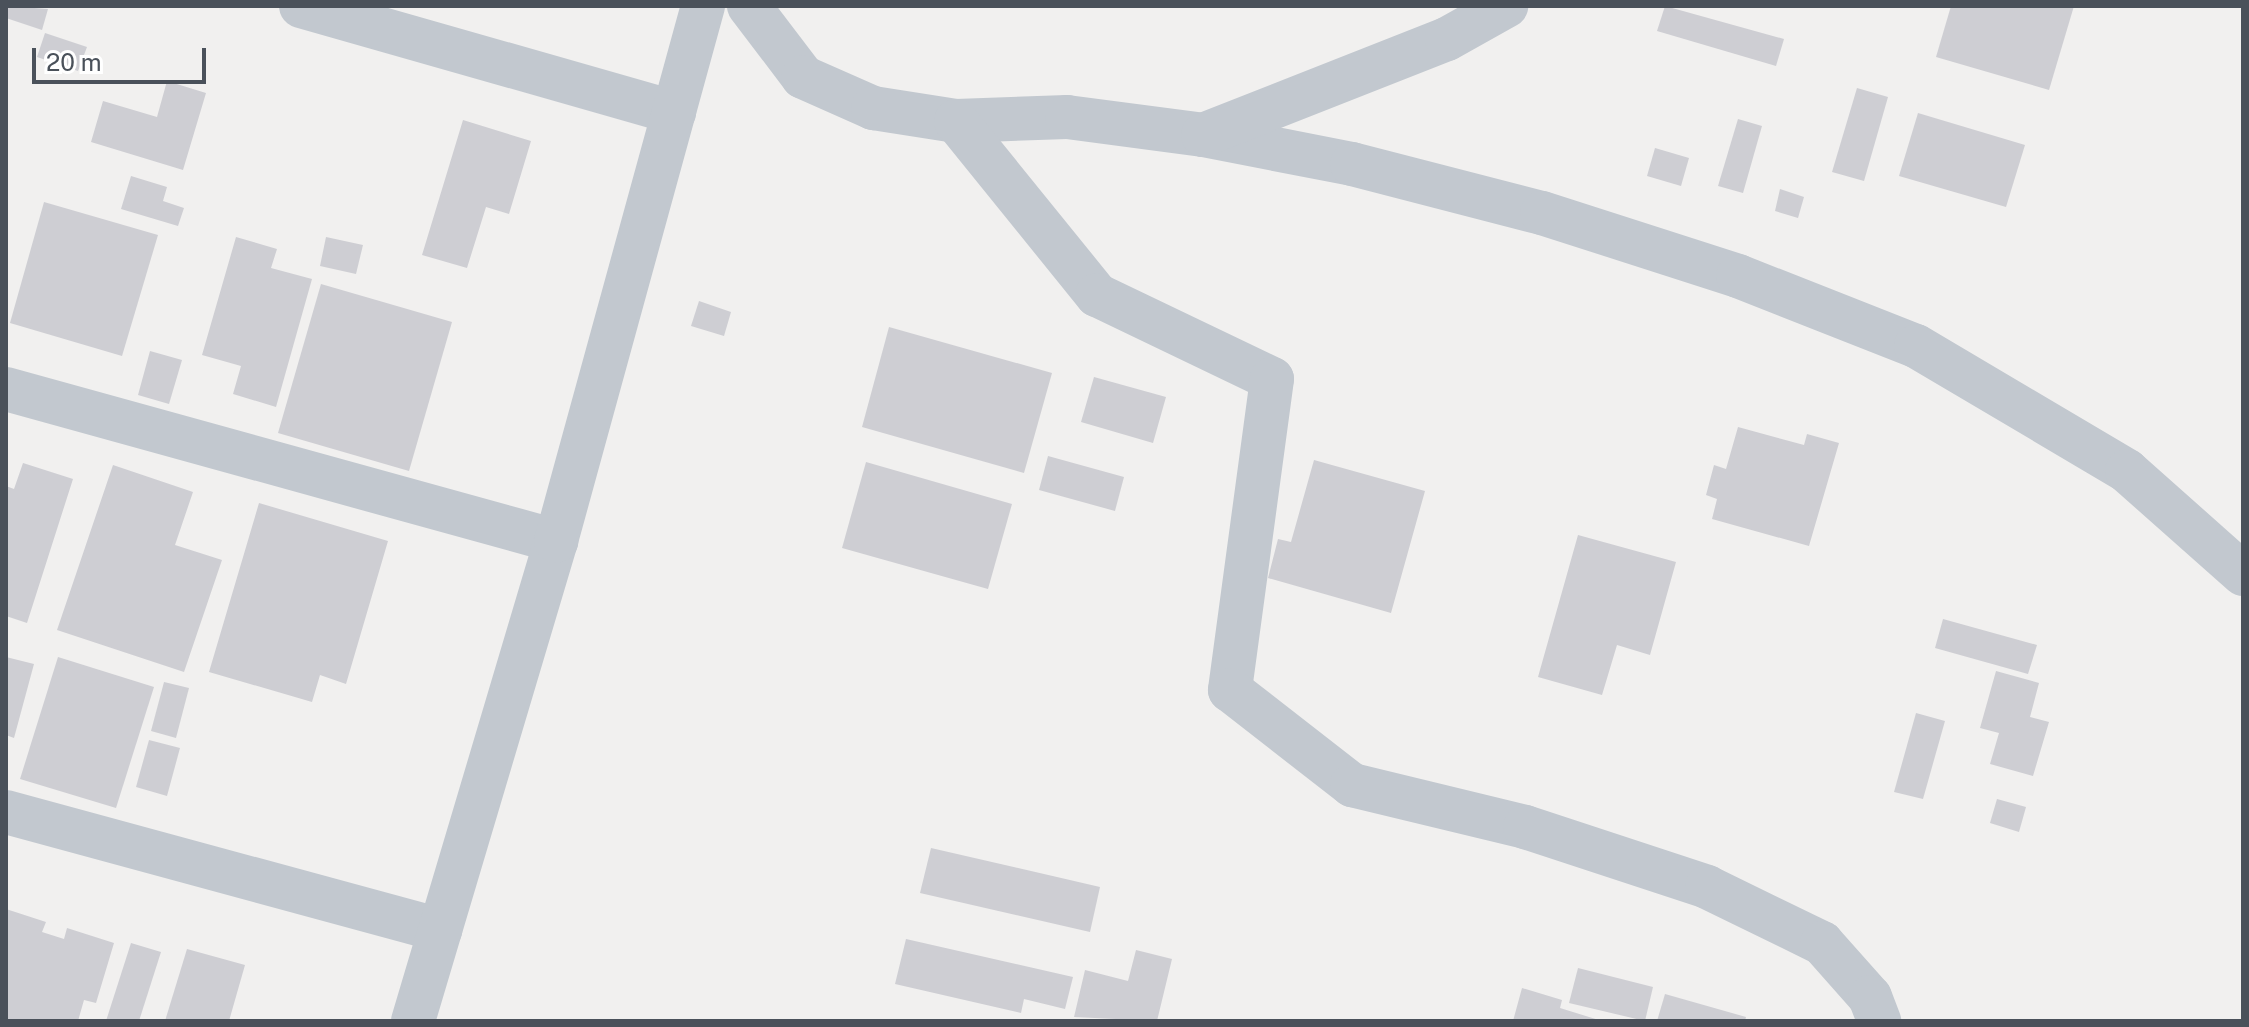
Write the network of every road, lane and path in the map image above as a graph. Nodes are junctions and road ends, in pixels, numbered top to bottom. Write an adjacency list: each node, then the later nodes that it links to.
1 (301, 6): 5 (street)
2 (749, 6): 6 (street)
3 (1506, 6): 7 (street)
4 (701, 10): 5 (street)
5 (674, 112): 9 (street)
6 (956, 121): 7 (street); 14 (street)
7 (1203, 135): 10 (street)
8 (6, 389): 9 (street)
9 (556, 541): 12 (street)
10 (2243, 574)
11 (6, 812): 12 (street)
12 (440, 930): 13 (street)
13 (413, 1021)
14 (1879, 1021)

